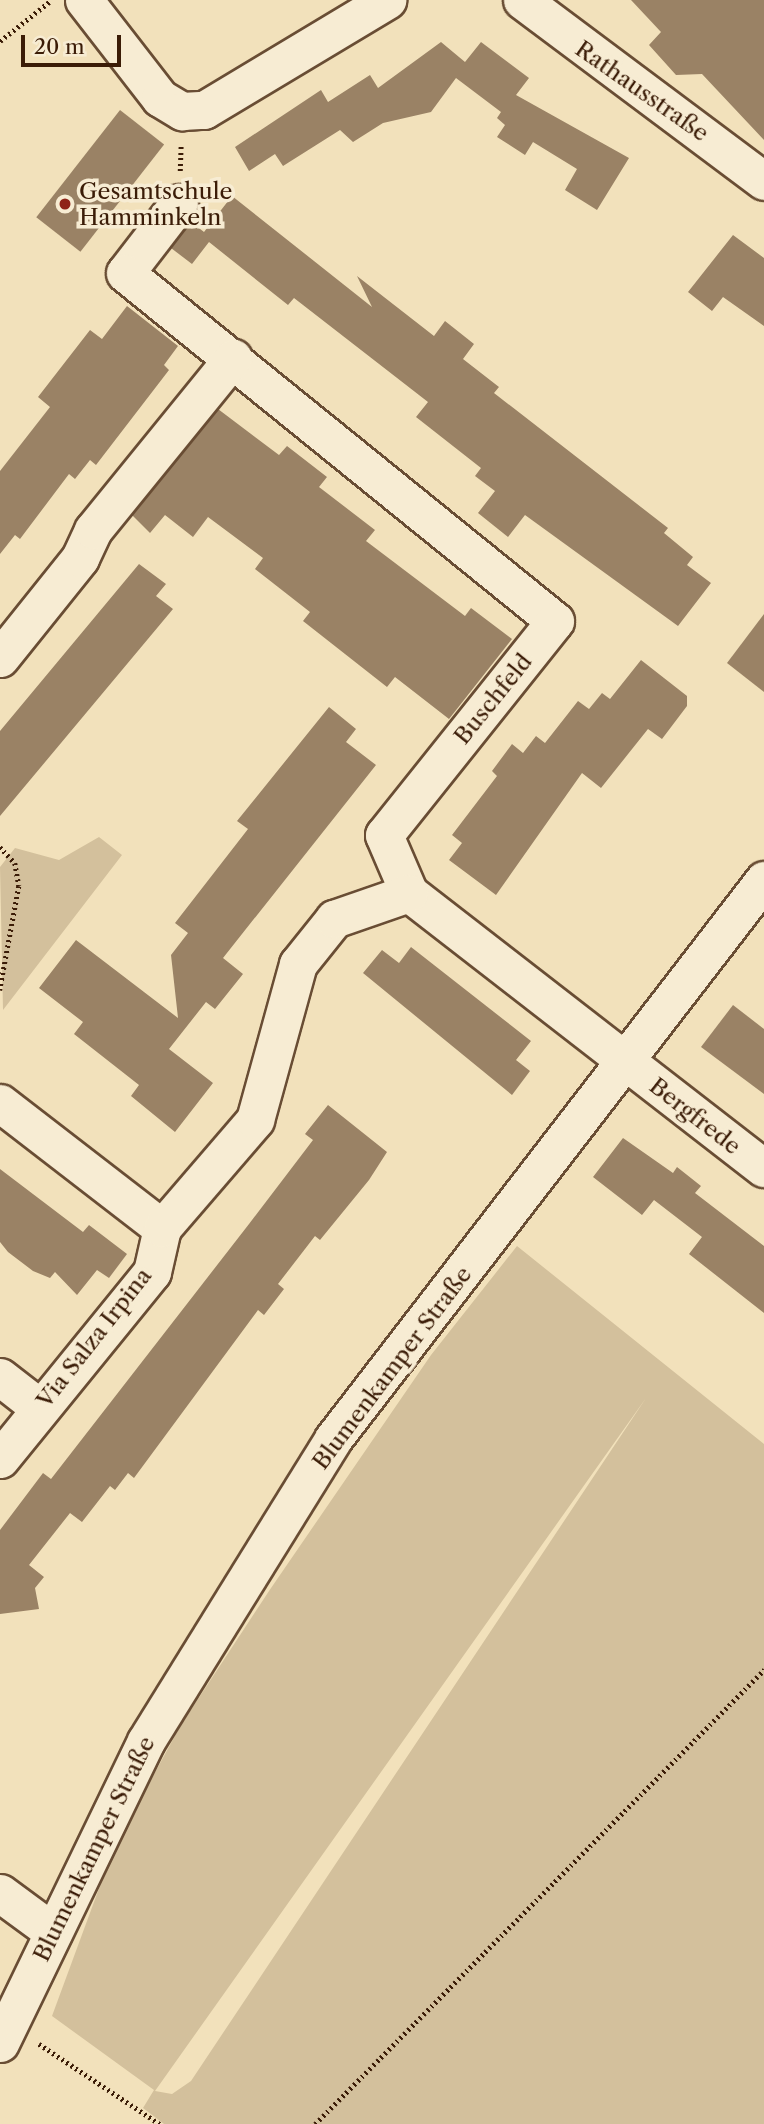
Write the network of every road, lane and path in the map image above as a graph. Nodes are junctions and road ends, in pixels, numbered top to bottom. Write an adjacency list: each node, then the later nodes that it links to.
1 (51, 0): 5 (path)
2 (84, 0): 6 (street)
3 (387, 0): 6 (street)
4 (522, 0): 7 (street, Rathausstraße)
5 (0, 41)
6 (182, 111): 8 (path)
7 (764, 181)
8 (179, 203): 9 (street, Buschfeld)
9 (233, 358): 10 (street); 13 (street, Buschfeld)
10 (0, 658)
11 (0, 847): 14 (path)
12 (764, 880): 15 (street, Blumenkamper Straße)
13 (409, 893): 15 (street, Buschfeld); 18 (street, Via Salza Irpina)
14 (0, 989)
15 (627, 1063): 17 (street, Bergfrede); 24 (street, Blumenkamper Straße)
16 (0, 1103): 18 (street)
17 (764, 1168)
18 (162, 1228): 20 (street, Via Salza Irpina)
19 (0, 1377): 20 (street)
20 (40, 1408): 21 (street, Via Salza Irpina)
21 (0, 1459)
22 (764, 1670): 27 (path)
23 (0, 1892): 24 (street)
24 (53, 1932): 25 (street, Blumenkamper Straße)
25 (4, 2034): 26 (path)
26 (160, 2124)
27 (315, 2124)

